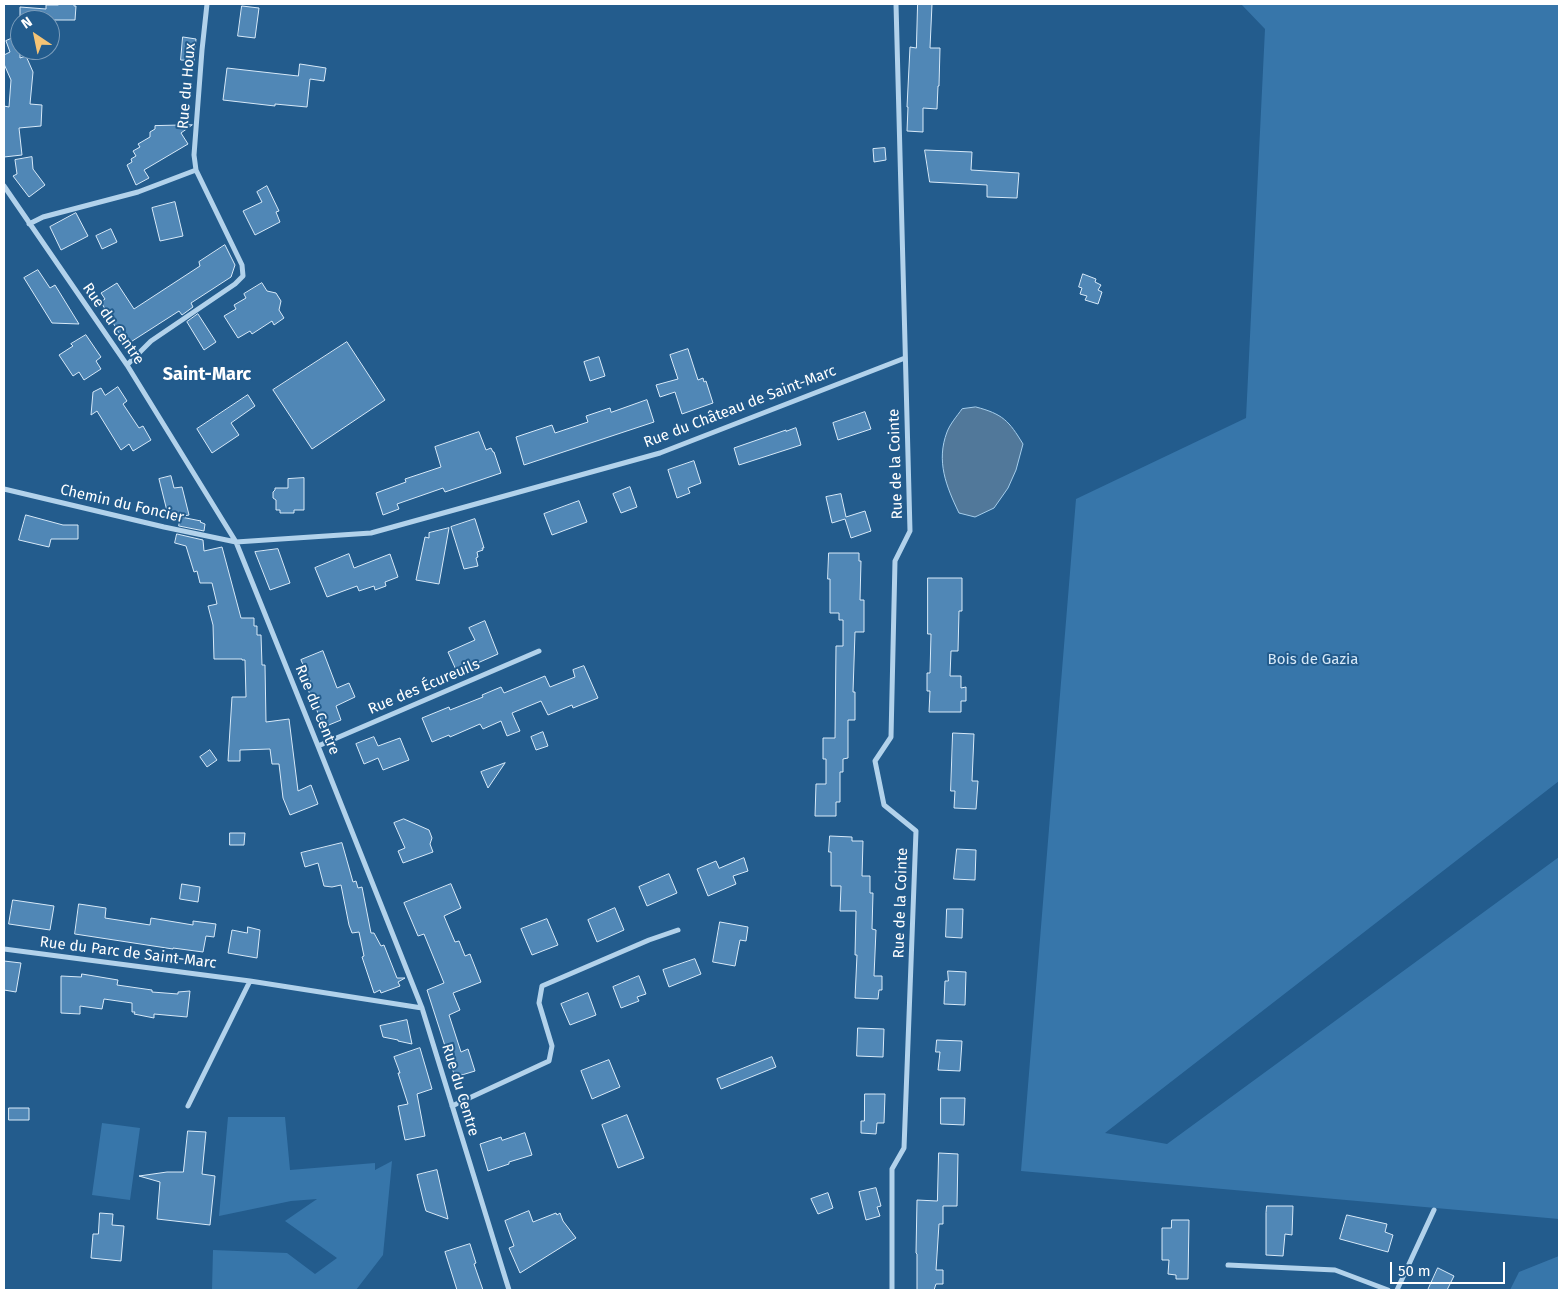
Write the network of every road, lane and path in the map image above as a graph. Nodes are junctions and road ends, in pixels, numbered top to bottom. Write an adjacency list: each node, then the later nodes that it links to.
1 (207, 4): 3 (street, Rue du Houx)
2 (896, 4): 6 (street)
3 (196, 170): 5 (street); 7 (street)
4 (4, 186): 5 (street, Rue du Centre)
5 (28, 224): 7 (street, Rue du Centre)
6 (905, 358): 9 (street, Rue du Château de Saint-Marc); 21 (street, Rue de la Cointe)
7 (127, 365): 9 (street, Rue du Centre)
8 (4, 489): 9 (street, Chemin du Foncier)
9 (236, 542): 11 (street, Rue du Centre)
10 (539, 651): 11 (street, Rue des Écureuils)
11 (318, 746): 15 (street, Rue du Centre)
12 (678, 930): 17 (street)
13 (4, 949): 14 (street, Rue du Parc de Saint-Marc)
14 (250, 981): 15 (street, Rue du Parc de Saint-Marc); 16 (street)
15 (422, 1008): 17 (street, Rue du Centre)
16 (188, 1106)
17 (452, 1106): 20 (street, Rue du Centre)
18 (1434, 1210): 23 (street)
19 (1228, 1265): 22 (street)
20 (509, 1290)
21 (892, 1290)
22 (1388, 1290)
23 (1397, 1290)

